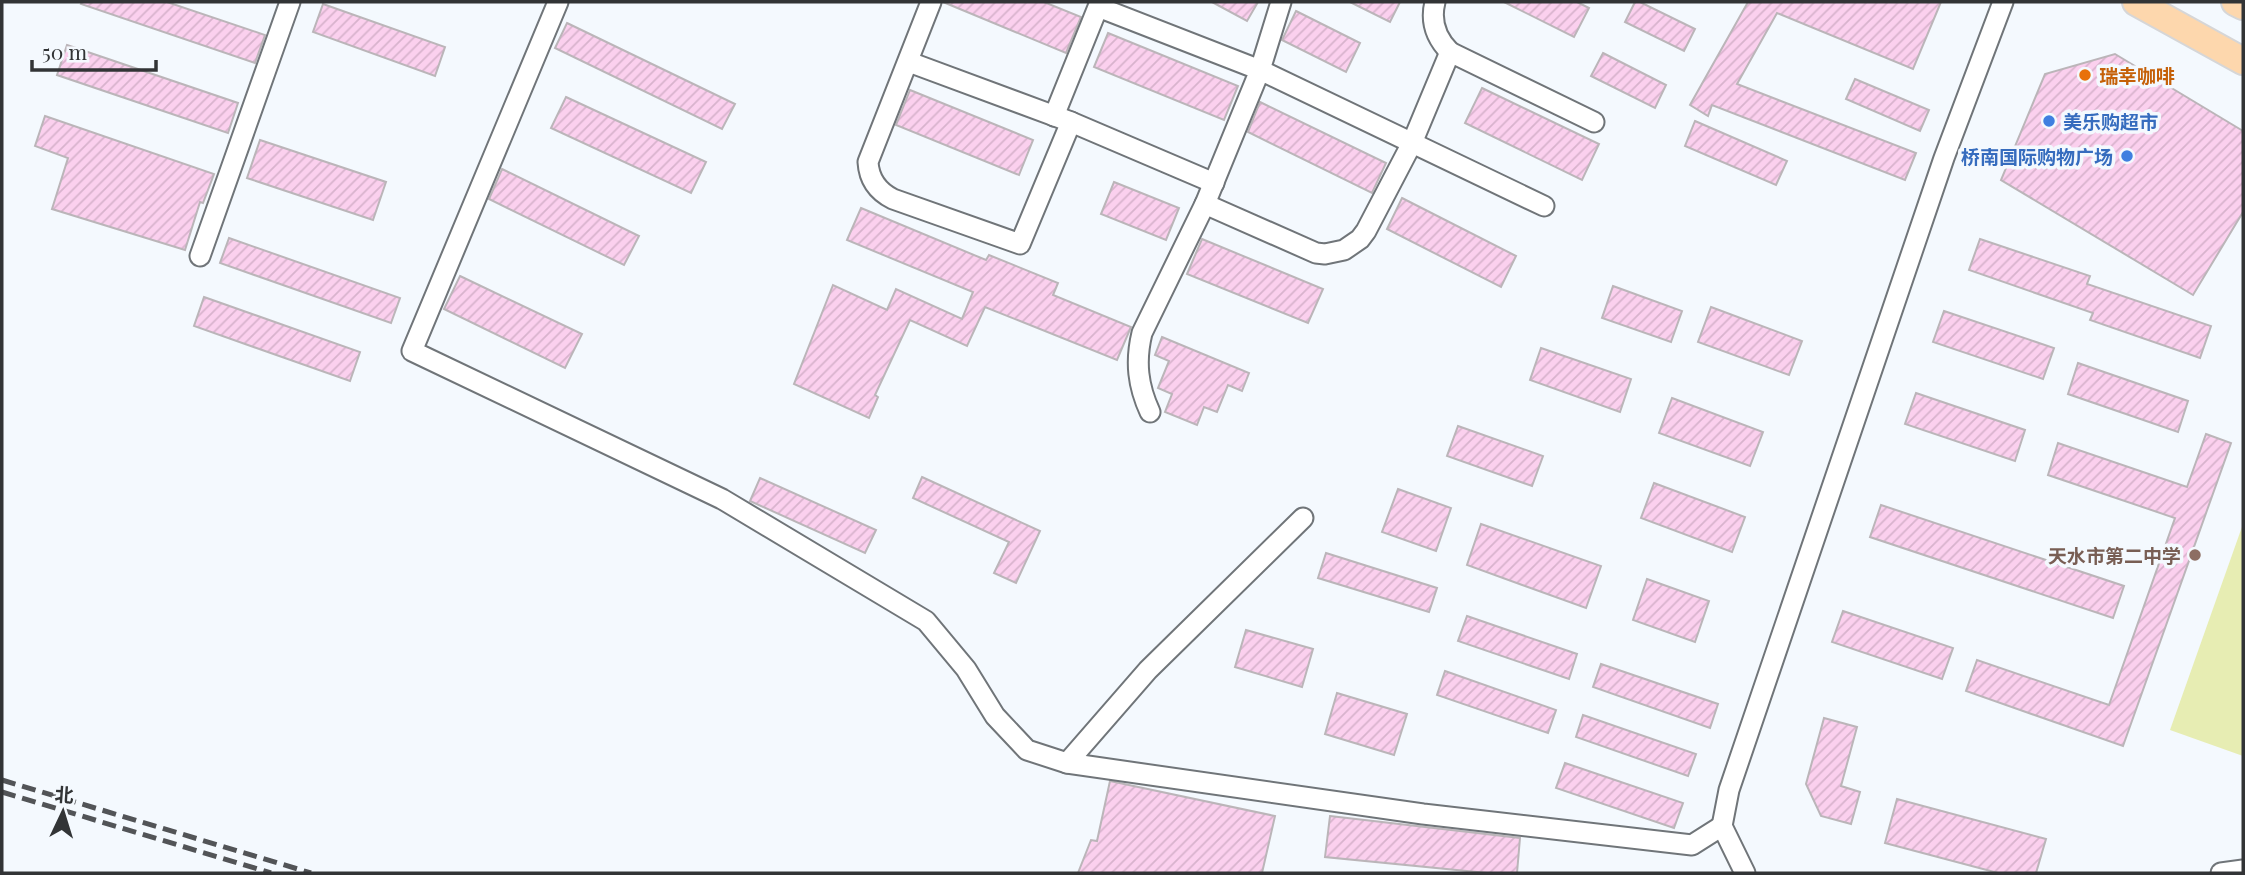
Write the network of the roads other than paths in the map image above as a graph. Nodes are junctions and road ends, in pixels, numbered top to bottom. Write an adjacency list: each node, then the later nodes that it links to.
1 (290, 2): 21 (street)
2 (558, 2): 24 (street)
3 (931, 2): 13 (street)
4 (1281, 2): 14 (street)
5 (1435, 2): 11 (street)
6 (2003, 2): 25 (street)
7 (2136, 2): 12 (main road)
8 (2235, 2): 10 (main road)
9 (1093, 4): 14 (street); 15 (street)
10 (2243, 6)
11 (1450, 52): 16 (street); 17 (street)
12 (2243, 61)
13 (909, 62): 15 (street); 15 (street)
14 (1260, 70): 17 (street); 18 (street)
15 (1062, 119): 18 (street)
16 (1594, 122)
17 (1412, 143): 19 (street); 20 (street)
18 (1214, 183): 19 (street)
19 (1205, 204): 22 (street)
20 (1544, 206)
21 (200, 256)
22 (1150, 412)
23 (1303, 518): 24 (street)
24 (1067, 763): 25 (street)
25 (1722, 826): 27 (street)
26 (2243, 870): 28 (street)
27 (1745, 873)
28 (2221, 873)

